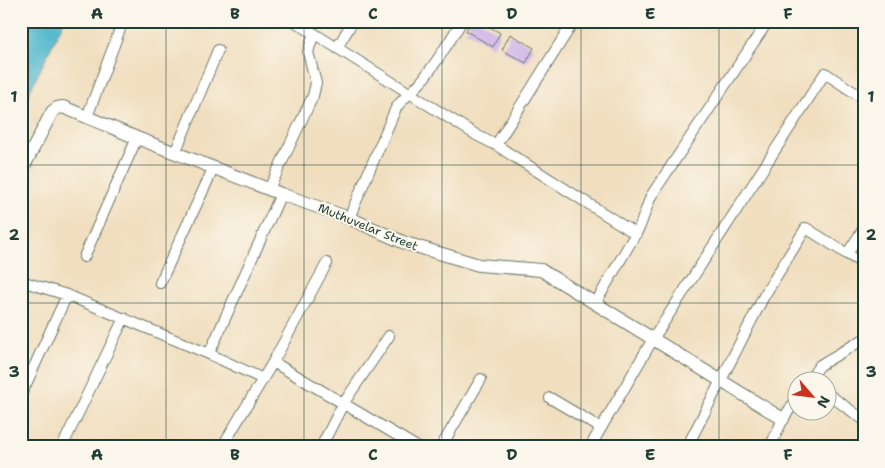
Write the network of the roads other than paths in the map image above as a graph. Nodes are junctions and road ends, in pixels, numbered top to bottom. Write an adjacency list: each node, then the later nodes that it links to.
1 (123, 21): 12 (street)
2 (294, 21): 7 (street)
3 (353, 21): 8 (street)
4 (462, 21): 10 (street)
5 (574, 21): 14 (street)
6 (768, 21): 21 (street)
7 (314, 33): 8 (street); 18 (street)
8 (337, 48): 10 (street)
9 (218, 50): 15 (street)
10 (410, 93): 14 (street); 19 (street)
11 (864, 93): 32 (street)
12 (87, 117): 13 (street, Muthuvelar Street); 17 (street, Muthuvelar Street)
13 (137, 138): 15 (street, Muthuvelar Street); 23 (street)
14 (496, 145): 21 (street)
15 (175, 152): 16 (street, Muthuvelar Street)
16 (214, 167): 18 (street, Muthuvelar Street); 27 (street)
17 (22, 168)
18 (275, 192): 19 (street, Muthuvelar Street); 34 (street)
19 (349, 218): 29 (street, Muthuvelar Street)
20 (864, 228): 22 (street)
21 (636, 234): 29 (street)
22 (847, 254): 25 (street); 39 (street)
23 (84, 257)
24 (326, 264): 35 (street)
25 (864, 264)
26 (21, 281): 28 (street)
27 (160, 283)
28 (67, 295): 30 (street); 40 (street)
29 (595, 304): 32 (street, Muthuvelar Street)
30 (124, 318): 34 (street); 48 (street)
31 (389, 336): 43 (street)
32 (652, 339): 39 (street, Muthuvelar Street); 47 (street)
33 (864, 339): 36 (street)
34 (209, 354): 37 (street)
35 (273, 362): 37 (street); 43 (street)
36 (816, 370)
37 (263, 379): 49 (street)
38 (481, 379): 52 (street)
39 (721, 381): 45 (street, Muthuvelar Street); 54 (street)
40 (21, 396)
41 (550, 398): 47 (street)
42 (838, 401): 46 (street)
43 (344, 404): 50 (street); 51 (street)
44 (788, 412): 45 (street)
45 (783, 419): 55 (street)
46 (864, 420)
47 (601, 428): 53 (street)
48 (62, 447)
49 (222, 447)
50 (321, 447)
51 (417, 447)
52 (441, 447)
53 (590, 447)
54 (687, 447)
55 (770, 447)

